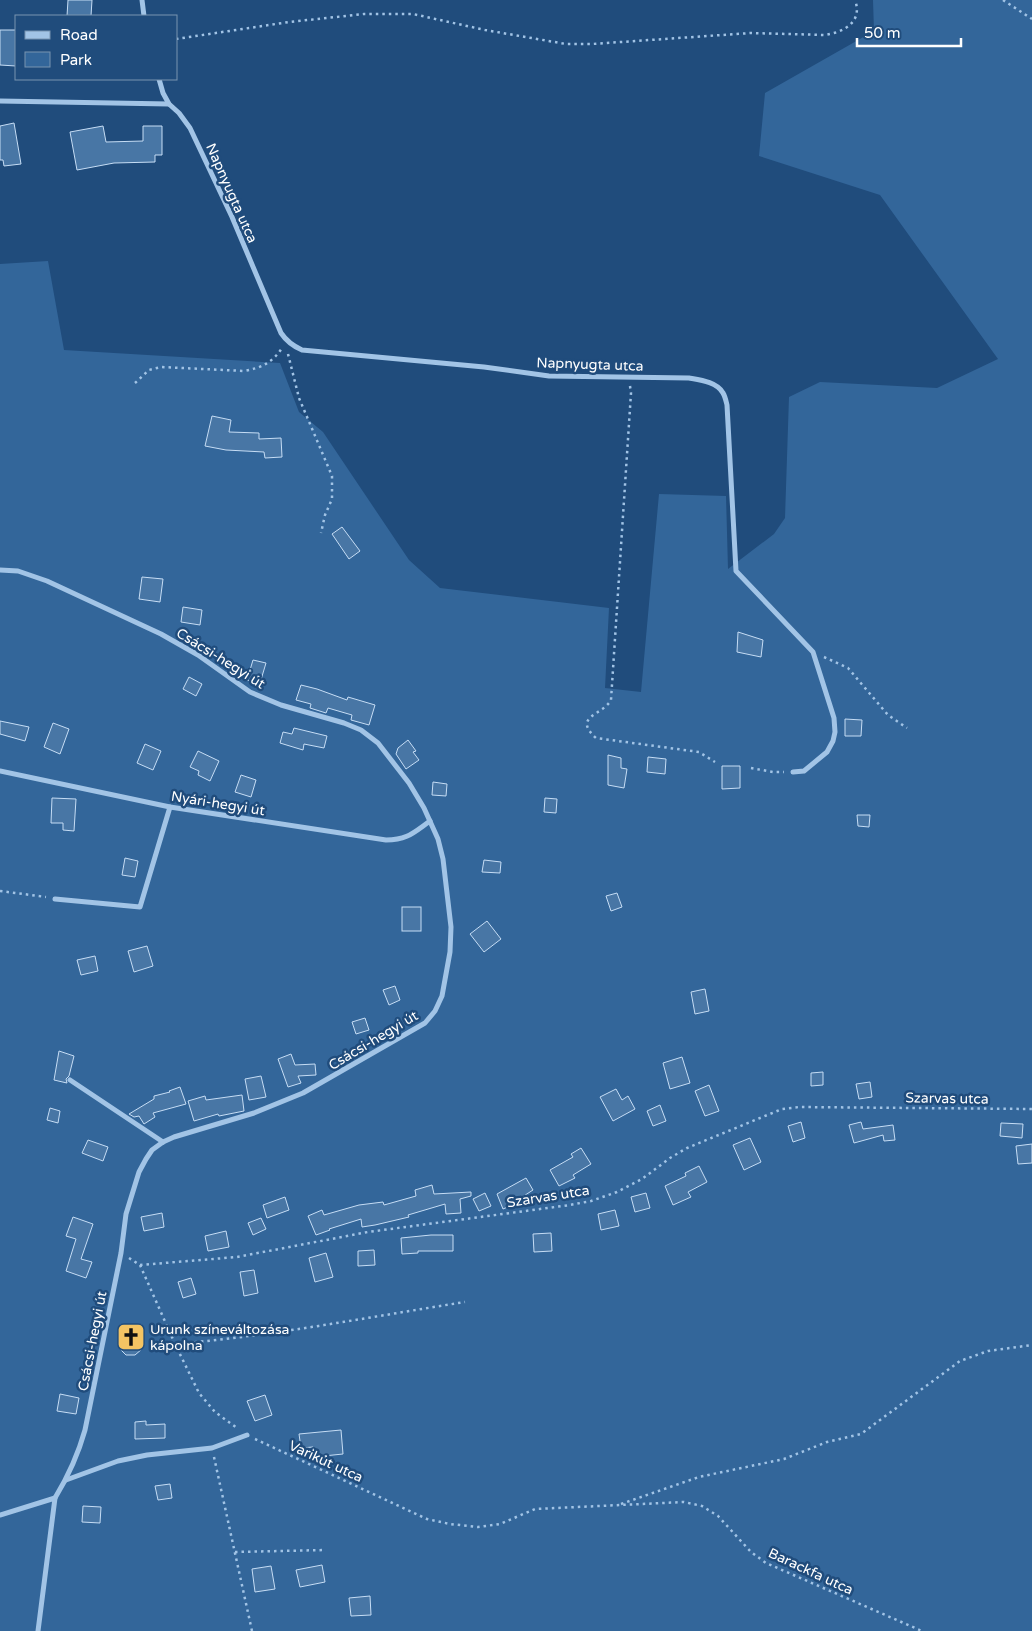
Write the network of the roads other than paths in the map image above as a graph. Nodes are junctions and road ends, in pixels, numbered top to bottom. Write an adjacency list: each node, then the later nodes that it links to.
1 (142, 0): 2 (street)
2 (144, 15)
3 (159, 80): 5 (street)
4 (0, 101): 5 (street)
5 (169, 104): 8 (street, Napnyugta utca)
6 (0, 570): 10 (street, Csácsi-hegyi út)
7 (0, 771): 9 (street, Nyári-hegyi út)
8 (793, 772)
9 (170, 807): 10 (street, Nyári-hegyi út); 11 (street)
10 (430, 822): 13 (street, Csácsi-hegyi út)
11 (55, 899)
12 (70, 1080): 13 (street)
13 (164, 1142): 15 (street, Csácsi-hegyi út)
14 (247, 1435): 15 (street)
15 (66, 1480): 16 (street, Csácsi-hegyi út)
16 (55, 1498): 17 (street); 18 (street, Csácsi-hegyi út)
17 (0, 1515)
18 (38, 1631)

